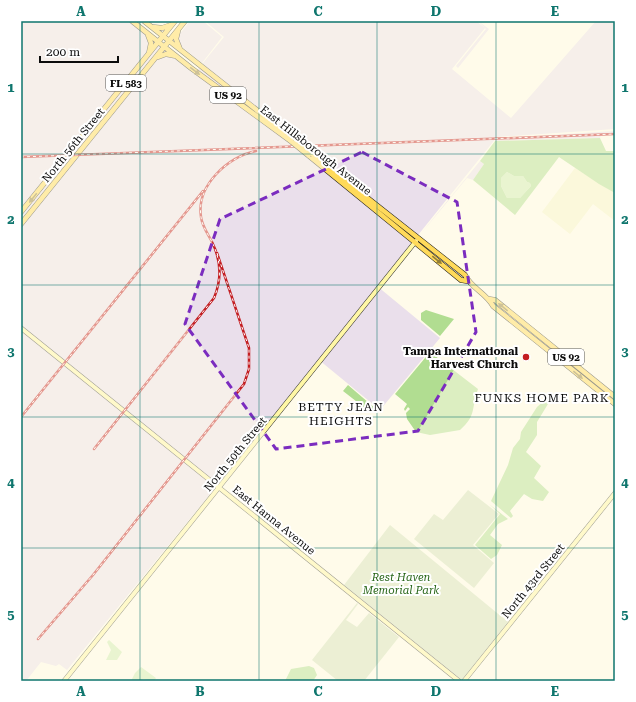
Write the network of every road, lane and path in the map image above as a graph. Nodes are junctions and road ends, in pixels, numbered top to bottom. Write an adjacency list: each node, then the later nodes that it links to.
1 (132, 21): 7 (main road, East Hillsborough Avenue / US 92)
2 (144, 21): 5 (main road, East Hillsborough Avenue / US 92)
3 (185, 21): 6 (main road, North 56th Street / FL 583)
4 (174, 23): 5 (main road); 8 (main road, North 56th Street / FL 583)
5 (150, 25): 8 (main road, East Hillsborough Avenue / US 92)
6 (180, 28): 9 (main road, North 56th Street / FL 583); 12 (main road)
7 (146, 32): 10 (main road, East Hillsborough Avenue / US 92); 13 (main road)
8 (163, 36): 9 (main road, East Hillsborough Avenue / US 92); 10 (main road, North 56th Street / FL 583)
9 (169, 41): 11 (main road, North 56th Street / FL 583); 12 (main road, East Hillsborough Avenue / US 92)
10 (158, 42): 11 (main road, East Hillsborough Avenue / US 92); 13 (main road, North 56th Street / FL 583)
11 (164, 47): 14 (main road, East Hillsborough Avenue / US 92); 15 (main road, North 56th Street / FL 583)
12 (182, 51): 16 (main road, East Hillsborough Avenue / US 92)
13 (148, 55): 18 (main road, North 56th Street / FL 583, one-way to 18)
14 (177, 57): 15 (main road); 16 (main road, East Hillsborough Avenue / US 92, one-way to 16)
15 (155, 59): 19 (main road, North 56th Street / FL 583)
16 (294, 142): 17 (main road, East Hillsborough Avenue / US 92, bridge)
17 (311, 155): 20 (main road, East Hillsborough Avenue / US 92); 21 (main road, East Hillsborough Avenue / US 92)
18 (21, 212)
19 (21, 224)
20 (417, 237): 21 (street, North 50th Street); 22 (main road, East Hillsborough Avenue / US 92)
21 (416, 242): 22 (main road, East Hillsborough Avenue / US 92, one-way to 22); 31 (street, North 50th Street)
22 (468, 281): 23 (main road, East Hillsborough Avenue / US 92)
23 (489, 299): 24 (main road, East Hillsborough Avenue / US 92); 26 (main road, East Hillsborough Avenue / US 92, one-way to 23)
24 (514, 322): 26 (main road); 27 (main road, East Hillsborough Avenue / US 92)
25 (21, 328): 31 (street, East Hanna Avenue)
26 (541, 337): 28 (main road, East Hillsborough Avenue / US 92)
27 (537, 341): 28 (main road); 30 (main road, East Hillsborough Avenue / US 92, one-way to 30)
28 (559, 352): 29 (main road, East Hillsborough Avenue / US 92)
29 (615, 397)
30 (615, 404)
31 (219, 487): 33 (street, North 50th Street); 34 (street, East Hanna Avenue)
32 (615, 493): 35 (street, North 43rd Street)
33 (64, 681)
34 (459, 681)
35 (464, 681)

